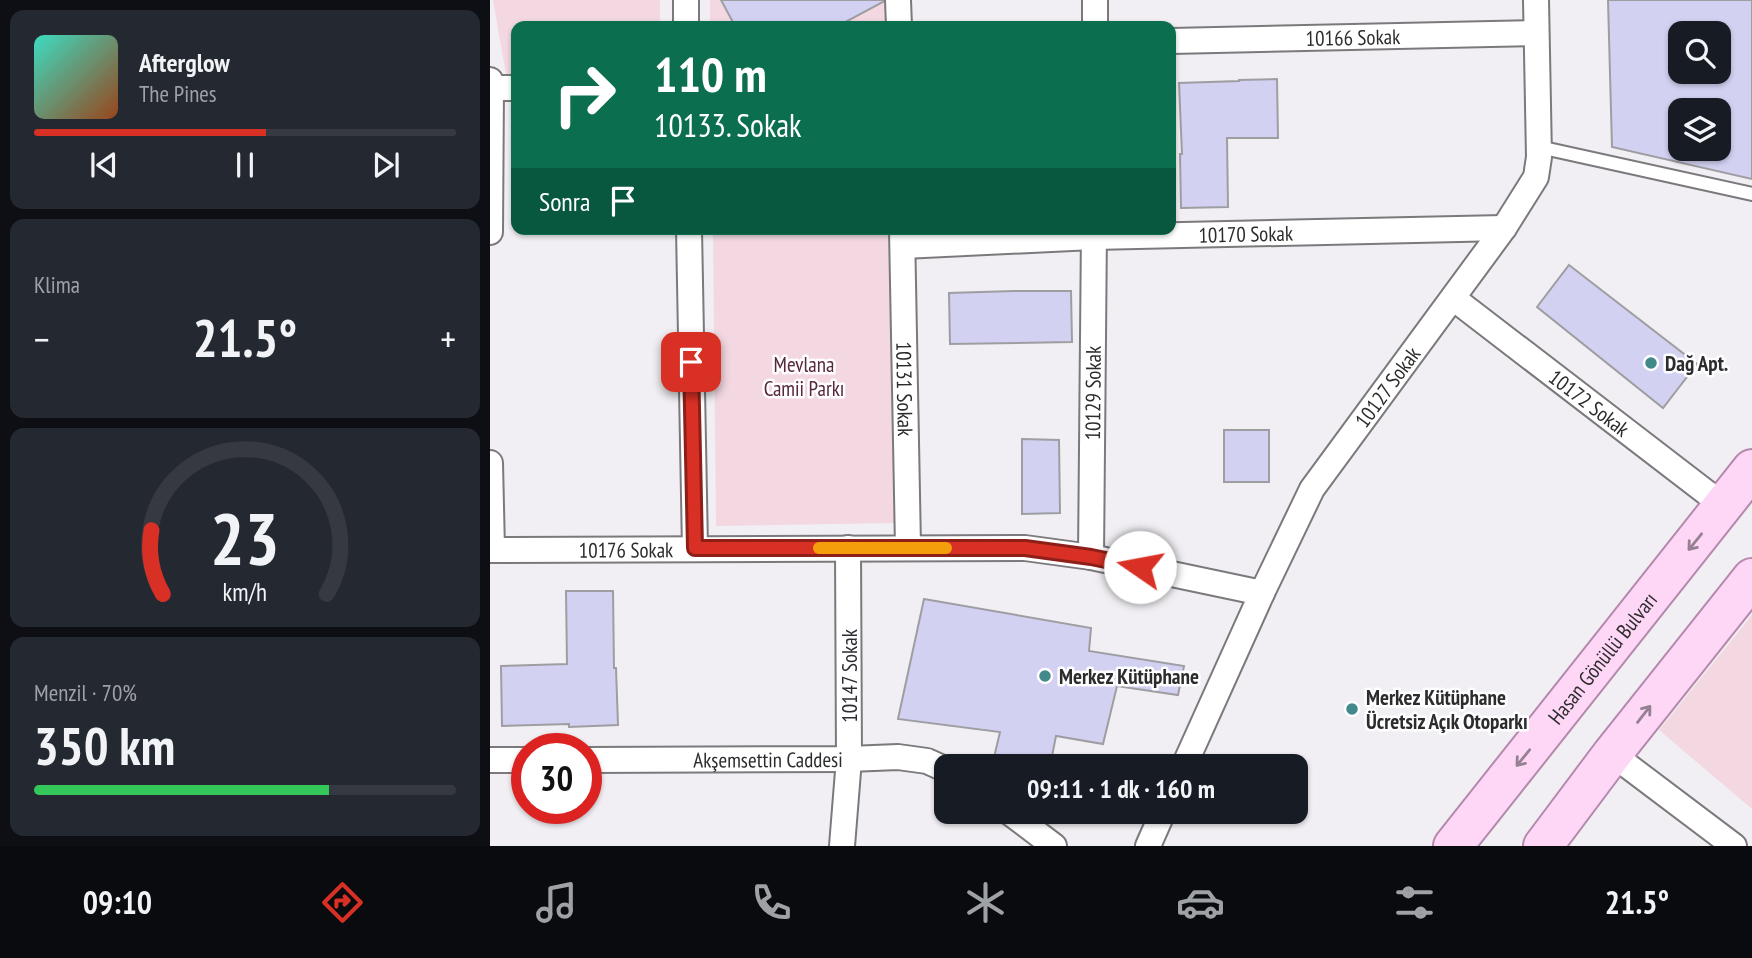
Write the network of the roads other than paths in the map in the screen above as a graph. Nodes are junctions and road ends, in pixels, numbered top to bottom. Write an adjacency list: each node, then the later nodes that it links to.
1 (685, 0): 5 (street)
2 (898, 0): 6 (street)
3 (1095, 0): 7 (street)
4 (1536, 0): 8 (street, 10127 Sokak)
5 (686, 21)
6 (899, 21)
7 (1094, 21)
8 (1536, 33): 9 (street, 10166 Sokak); 12 (street, 10127 Sokak)
9 (1176, 41)
10 (490, 85): 11 (street); 15 (street)
11 (511, 87)
12 (1539, 147): 13 (lane); 14 (street, 10127 Sokak)
13 (1752, 194)
14 (1504, 228): 16 (street, 10170 Sokak); 21 (street, 10127 Sokak)
15 (490, 232)
16 (1176, 232)
17 (689, 235): 25 (street)
18 (1017, 235): 20 (street, 10170 Sokak)
19 (1093, 235): 29 (street, 10129 Sokak)
20 (902, 238): 27 (street, 10131 Sokak)
21 (1453, 298): 24 (street, 10172 Sokak); 31 (street, 10127 Sokak)
22 (490, 463): 28 (street)
23 (1752, 469): 24 (main road, Hasan Gönüllü Bulvarı)
24 (1724, 506): 44 (main road, Hasan Gönüllü Bulvarı, one-way to 44)
25 (695, 548): 26 (street, 10176 Sokak); 28 (street, 10176 Sokak)
26 (848, 548): 27 (street, 10176 Sokak); 34 (street, 10147 Sokak)
27 (908, 548): 29 (street, 10176 Sokak)
28 (491, 550)
29 (1091, 557): 31 (street, 10176 Sokak)
30 (1752, 578): 33 (main road, one-way to 30)
31 (1262, 593): 32 (street, 10127 Sokak)
32 (1189, 754)
33 (1612, 754): 45 (main road); 46 (street)
34 (849, 759): 37 (street, Akşemsettin Caddesi); 38 (street, Akşemsettin Caddesi); 41 (street, 10147 Sokak)
35 (490, 760): 36 (street)
36 (511, 760)
37 (602, 760)
38 (934, 764)
39 (1025, 824): 42 (street)
40 (1158, 824): 43 (street)
41 (842, 846)
42 (1054, 846)
43 (1148, 846)
44 (1453, 846)
45 (1543, 846)
46 (1734, 846)

